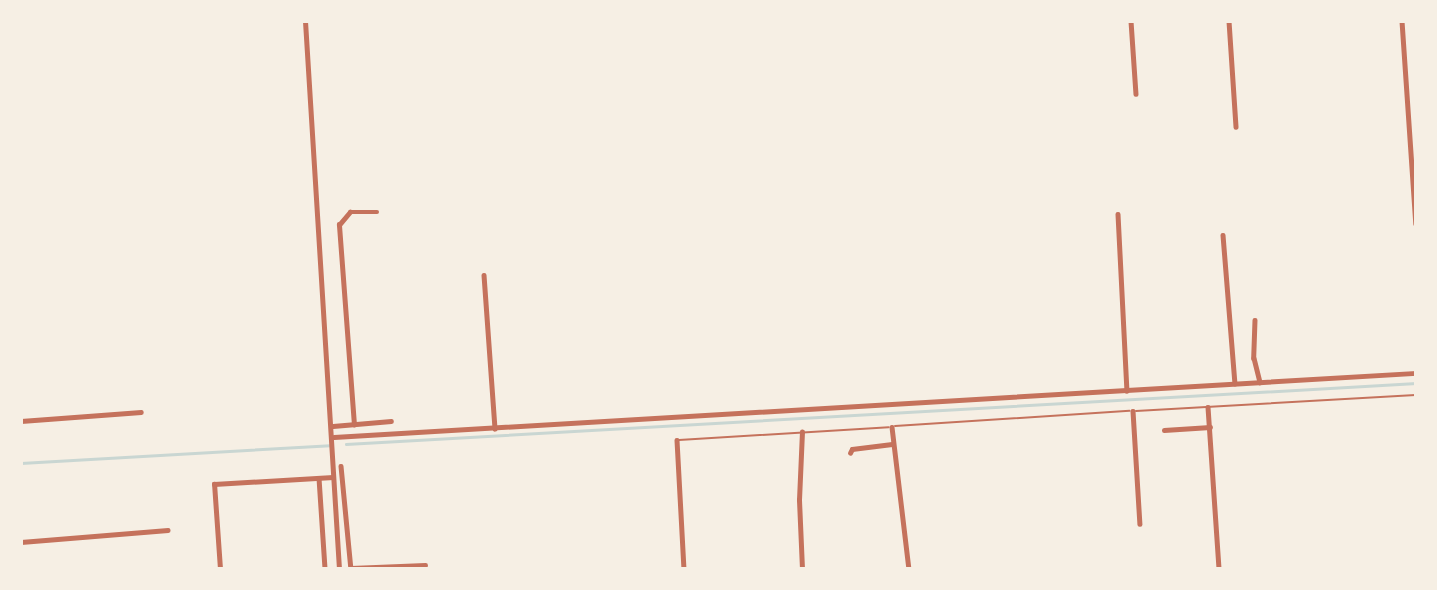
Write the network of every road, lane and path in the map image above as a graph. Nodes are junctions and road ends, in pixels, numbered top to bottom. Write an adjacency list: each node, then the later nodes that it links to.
1 (304, 21): 25 (street)
2 (1131, 21): 5 (street)
3 (1229, 21): 6 (street)
4 (1402, 21): 7 (street)
5 (1136, 94)
6 (1236, 127)
7 (1413, 149): 10 (street)
8 (377, 212): 24 (street)
9 (1118, 214): 17 (street)
10 (1416, 224)
11 (1223, 235): 16 (street)
12 (484, 275): 28 (street)
13 (1255, 320): 15 (street)
14 (1416, 373): 15 (street)
15 (1260, 382): 16 (street)
16 (1235, 384): 17 (street)
17 (1127, 390): 28 (street)
18 (1416, 395): 19 (lane)
19 (1208, 407): 20 (lane); 27 (street)
20 (1133, 411): 26 (lane); 38 (street)
21 (141, 412): 22 (street)
22 (21, 421)
23 (391, 421): 24 (street)
24 (354, 425): 25 (street)
25 (333, 426): 31 (street)
26 (892, 427): 30 (lane); 33 (street)
27 (1209, 427): 29 (street); 49 (street)
28 (495, 429): 31 (street)
29 (1164, 430)
30 (802, 432): 32 (lane); 47 (street)
31 (334, 437): 36 (street)
32 (677, 440): 46 (street)
33 (892, 444): 34 (street); 48 (street)
34 (850, 453)
35 (341, 466): 42 (street)
36 (334, 477): 37 (street); 45 (street)
37 (319, 478): 43 (street); 44 (street)
38 (1140, 524)
39 (168, 530): 40 (street)
40 (21, 542)
41 (425, 565): 42 (street)
42 (351, 568)
43 (220, 569)
44 (325, 569)
45 (339, 569)
46 (684, 569)
47 (802, 569)
48 (909, 569)
49 (1219, 569)

